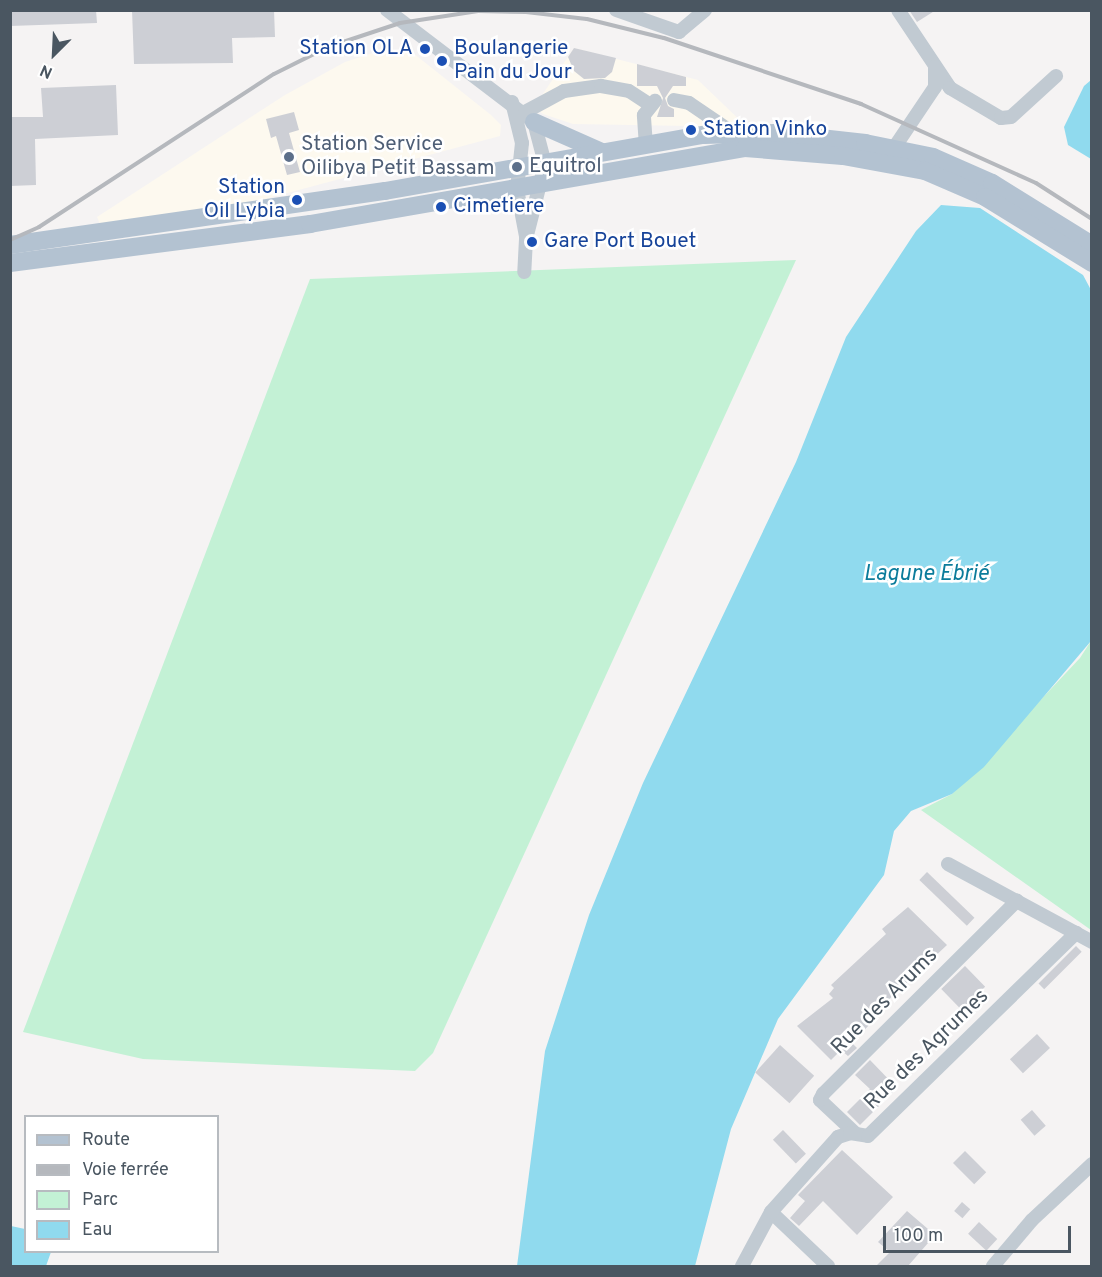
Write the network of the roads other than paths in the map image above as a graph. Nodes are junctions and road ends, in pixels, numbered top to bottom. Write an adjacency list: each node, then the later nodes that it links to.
1 (616, 10): 2 (street)
2 (705, 10)
3 (898, 10): 5 (street)
4 (391, 11): 8 (street)
5 (934, 67): 6 (street); 12 (street)
6 (1056, 76)
7 (674, 100): 10 (street)
8 (512, 102): 9 (street); 15 (street)
9 (530, 117): 11 (street); 13 (main road); 14 (street)
10 (733, 133): 11 (main road); 12 (main road)
11 (646, 146): 13 (main road)
12 (894, 148): 20 (main road)
13 (604, 152): 14 (main road)
14 (545, 164): 15 (main road); 16 (street)
15 (519, 169): 17 (street); 19 (main road)
16 (543, 184): 17 (main road); 18 (street); 22 (main road)
17 (517, 189): 18 (street); 21 (main road)
18 (526, 239): 23 (street)
19 (10, 245)
20 (1092, 245)
21 (10, 263)
22 (1092, 263)
23 (524, 272)
24 (948, 864): 25 (street)
25 (1017, 901): 26 (street); 28 (street, Rue des Arums)
26 (1076, 933): 27 (street); 28 (street, Rue des Agrumes)
27 (1092, 942)
28 (855, 1133): 30 (street, Rue des Agrumes)
29 (1092, 1164): 33 (street)
30 (771, 1212): 31 (street, Rue des Agrumes); 32 (street)
31 (742, 1266)
32 (828, 1266)
33 (993, 1266)

